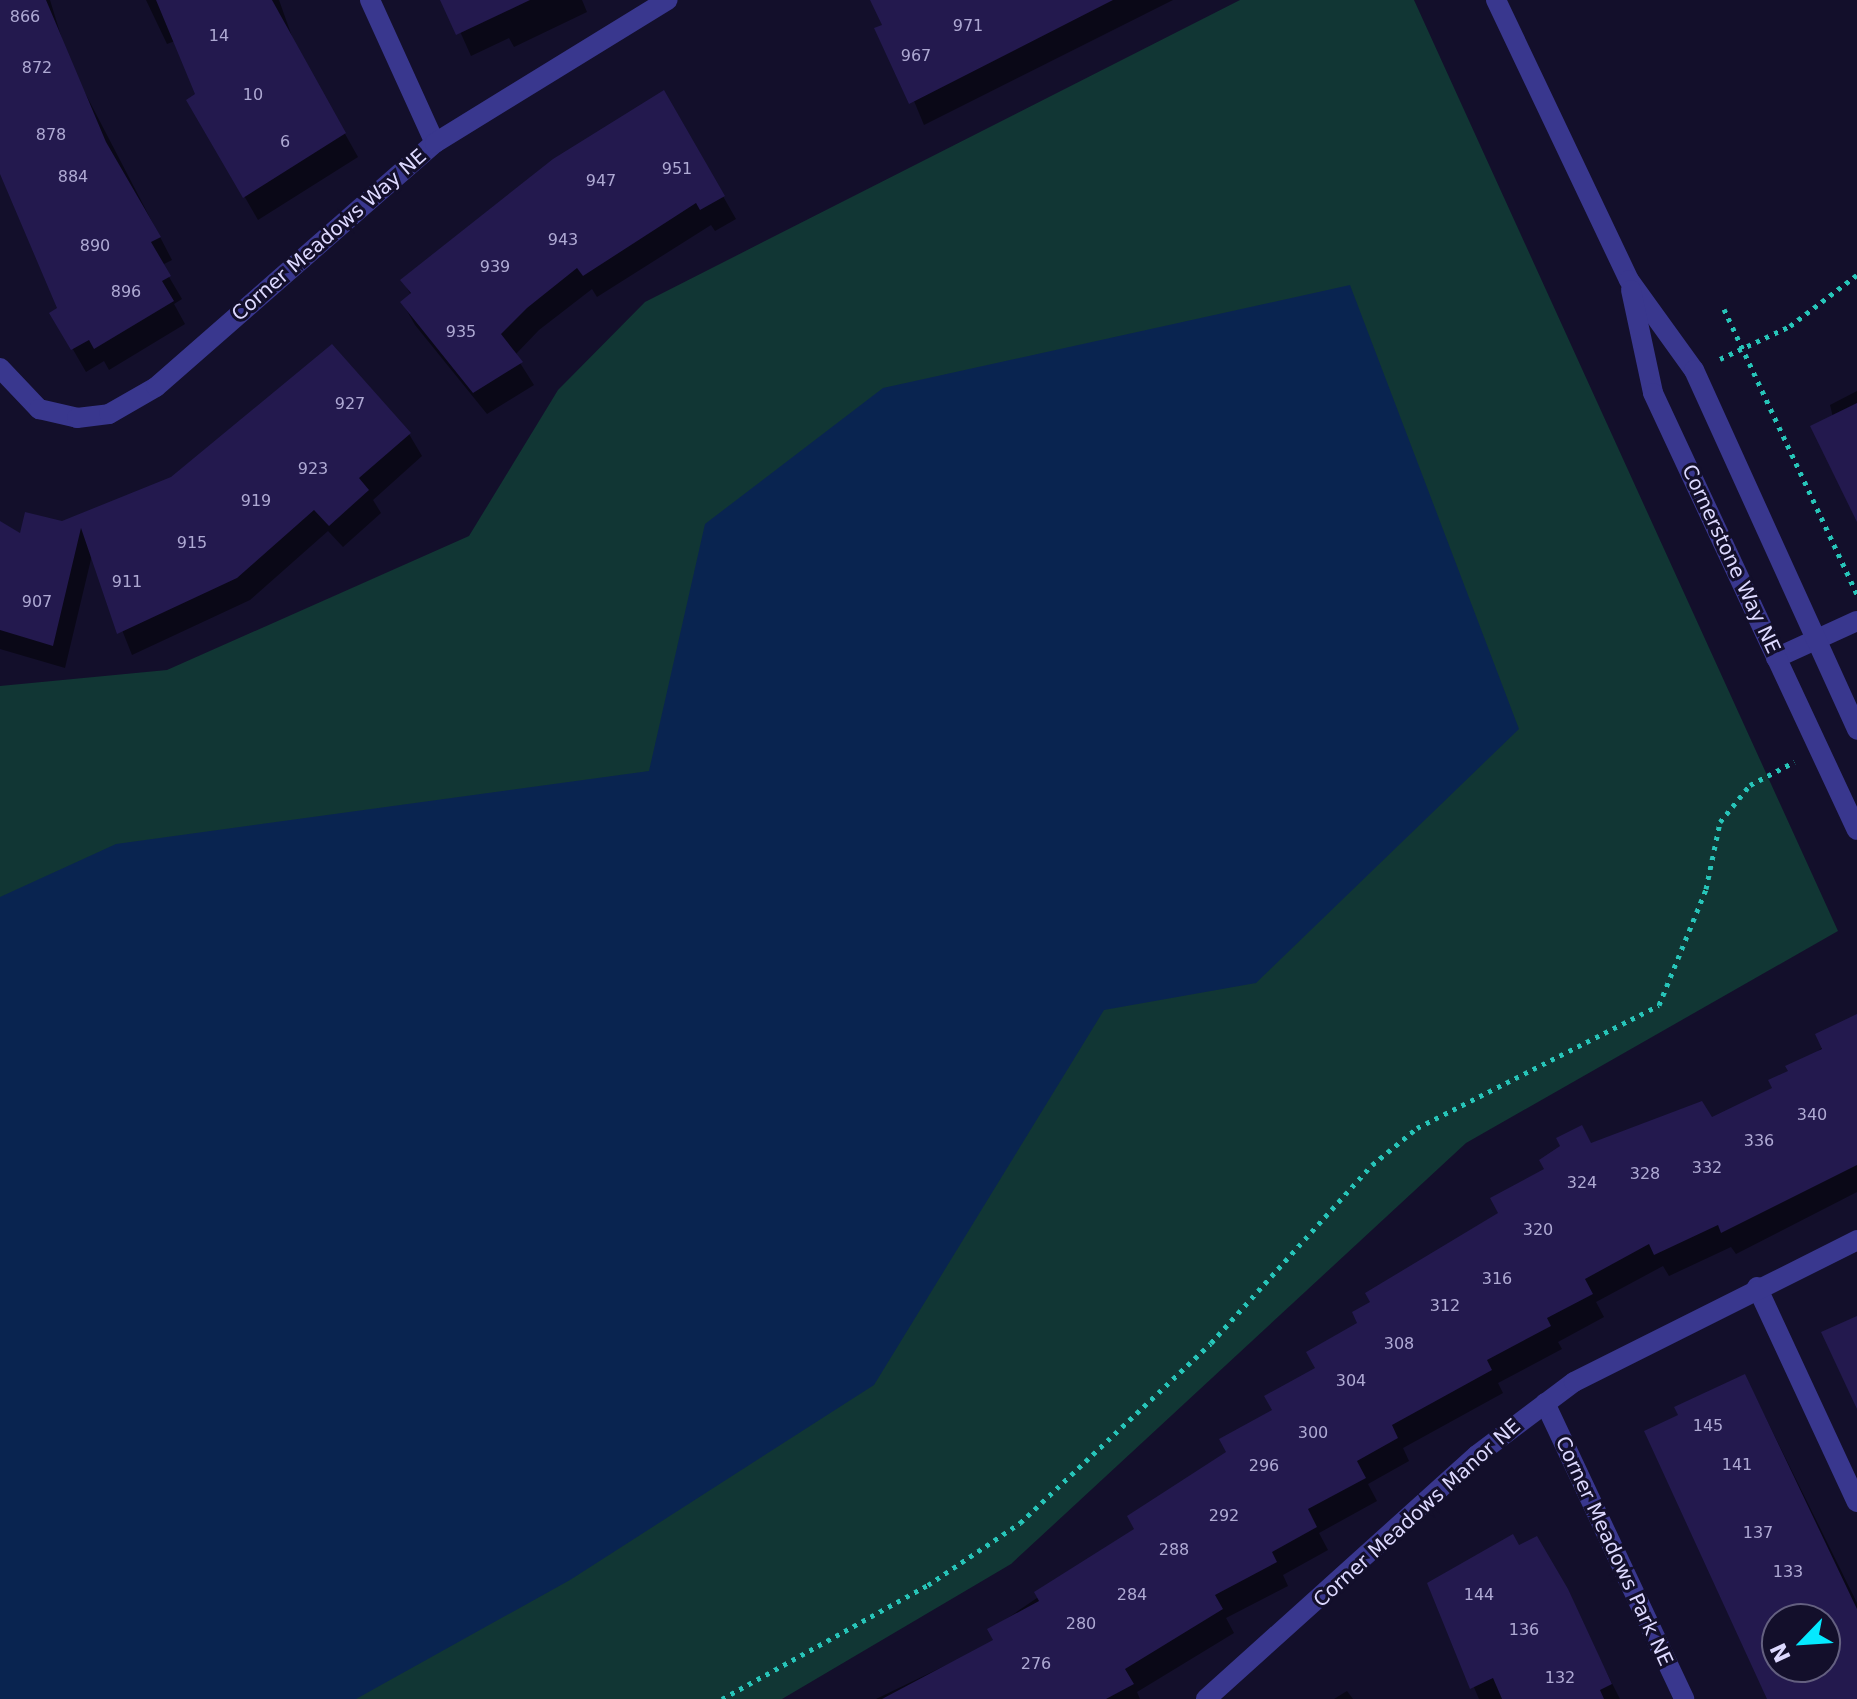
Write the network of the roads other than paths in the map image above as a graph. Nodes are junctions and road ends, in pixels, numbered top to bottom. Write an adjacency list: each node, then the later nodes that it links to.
1 (370, 0): 4 (street)
2 (667, 0): 4 (street, Corner Meadows Way NE)
3 (1496, 0): 5 (street, Cornerstone Way NE)
4 (435, 143): 6 (street, Corner Meadows Way NE)
5 (1629, 280): 8 (street, Cornerstone Way NE); 9 (street, Cornerstone Way NE)
6 (0, 368)
7 (1857, 621): 8 (street)
8 (1817, 640): 9 (street); 10 (street, Cornerstone Way NE)
9 (1776, 658): 11 (street, Cornerstone Way NE)
10 (1857, 730)
11 (1857, 830)
12 (1857, 1240): 13 (street, Corner Meadows Manor NE)
13 (1757, 1287): 14 (street, Corner Meadows Manor NE); 15 (street)
14 (1545, 1403): 16 (street, Corner Meadows Manor NE); 17 (street, Corner Meadows Park NE)
15 (1857, 1502)
16 (1206, 1699)
17 (1684, 1699)

